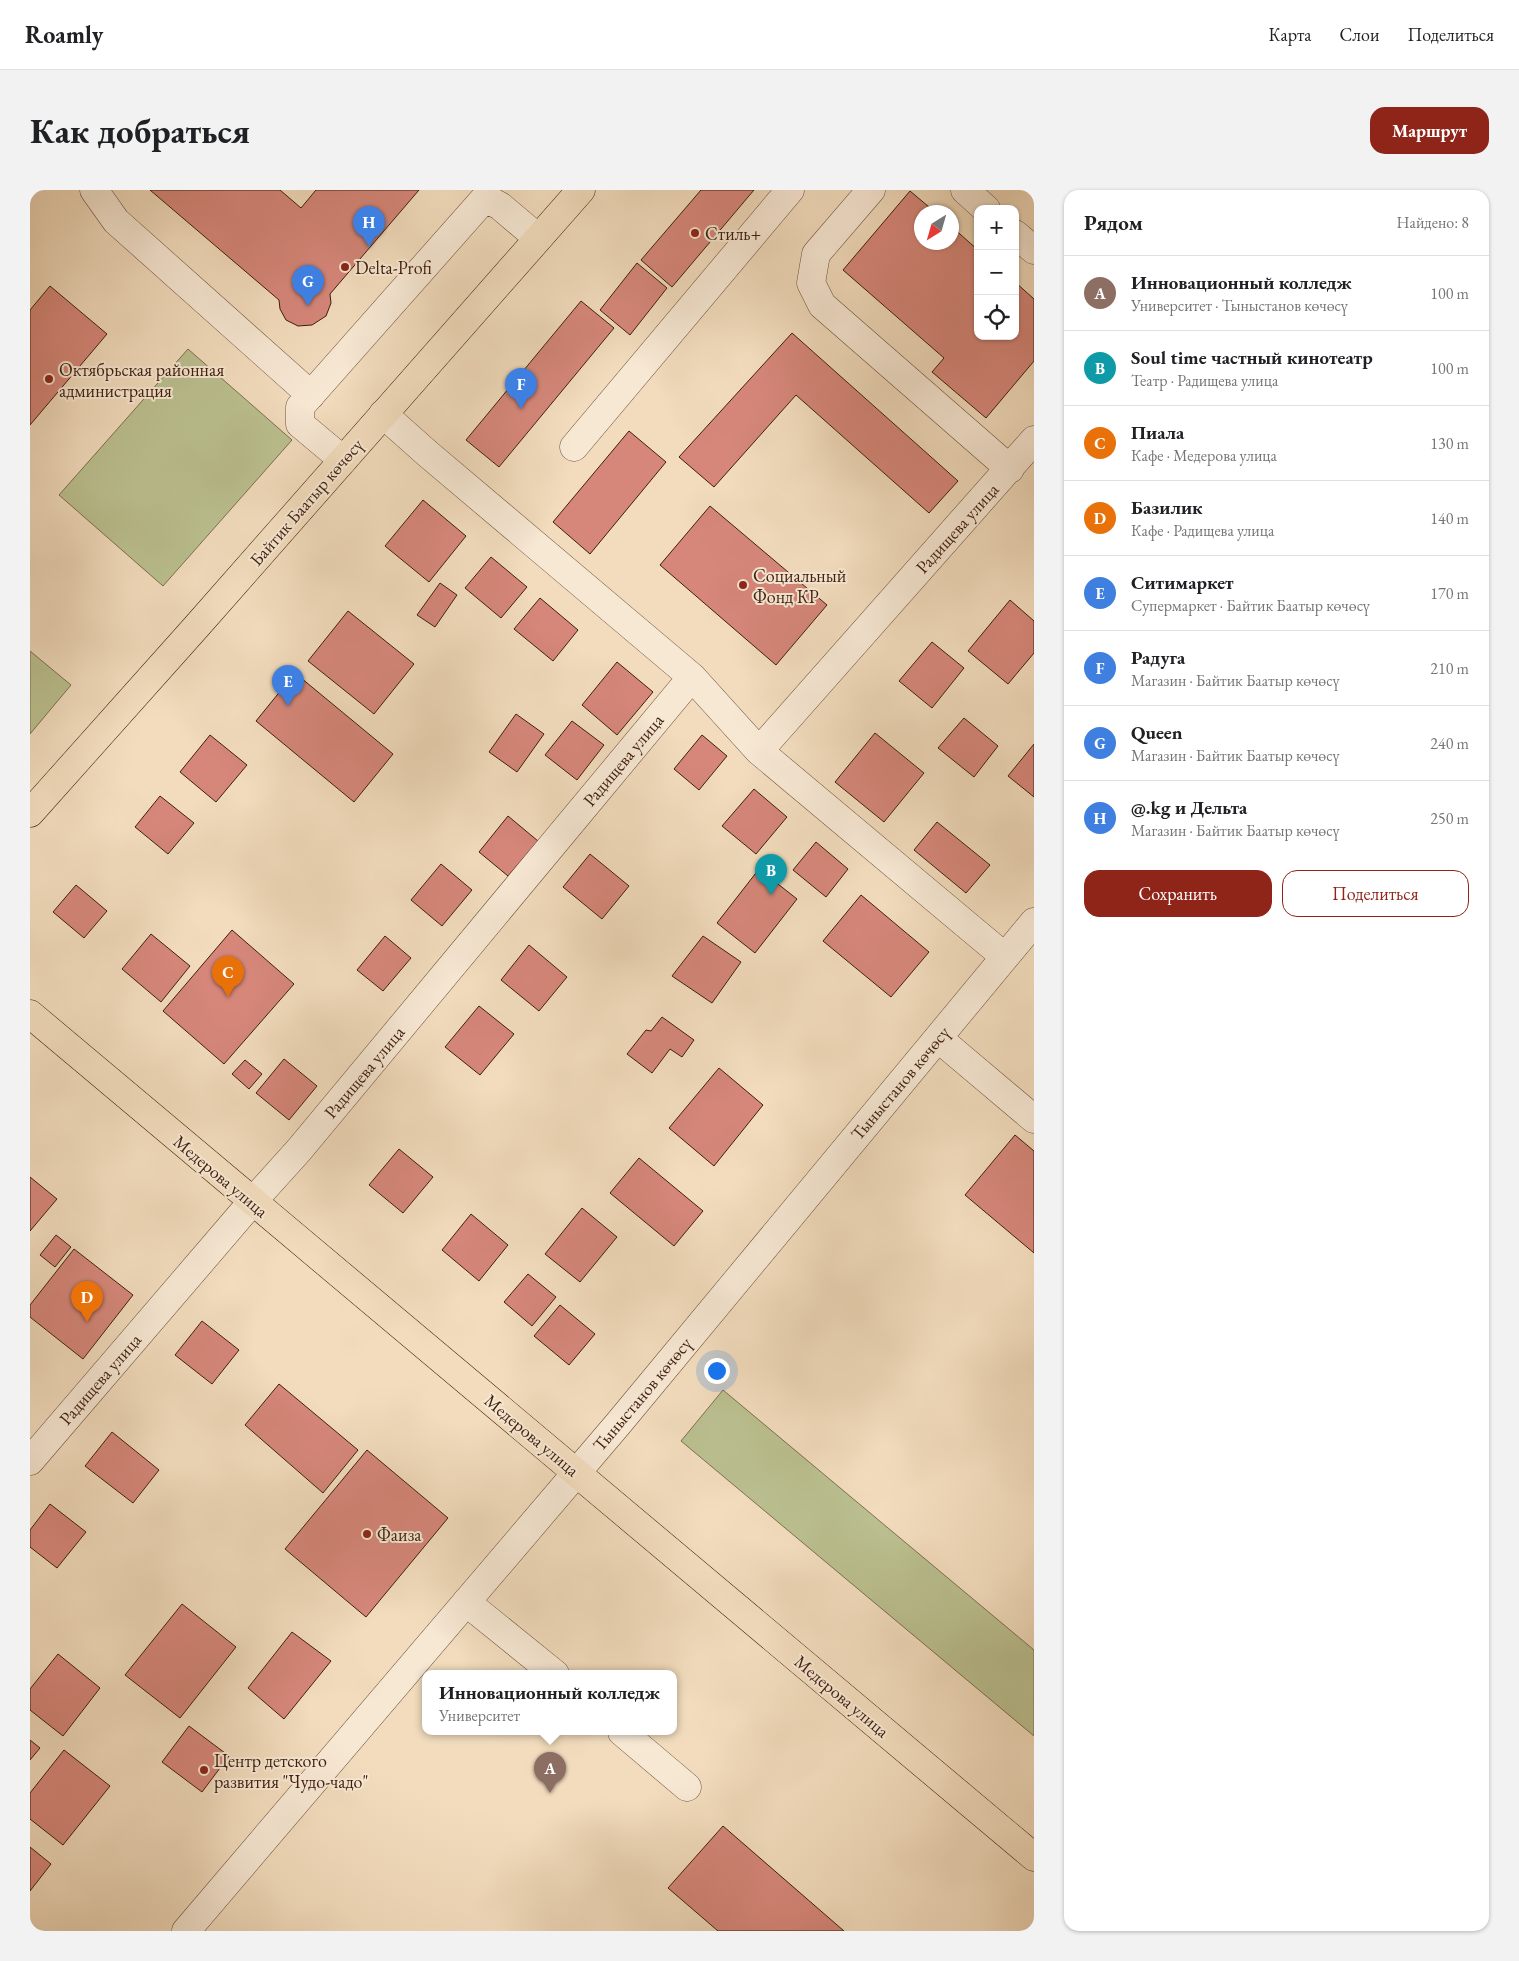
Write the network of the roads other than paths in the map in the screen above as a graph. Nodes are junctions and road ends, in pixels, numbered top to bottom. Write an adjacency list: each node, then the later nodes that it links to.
1 (94, 190): 10 (street)
2 (581, 190): 8 (main road, Байтик Баатыр көчөсү)
3 (790, 190): 13 (street)
4 (871, 190): 15 (street)
5 (965, 190): 6 (street)
6 (982, 205)
7 (1019, 237): 9 (street)
8 (538, 238): 10 (street); 11 (main road, Байтик Баатыр көчөсү)
9 (1034, 250)
10 (310, 395): 14 (street)
11 (383, 414): 14 (main road, Байтик Баатыр көчөсү); 16 (street)
12 (1034, 440): 15 (street, Радищева улица)
13 (574, 446)
14 (343, 460): 18 (main road, Байтик Баатыр көчөсү)
15 (1010, 469): 17 (street, Радищева улица)
16 (692, 677): 17 (street); 24 (street, Радищева улица)
17 (760, 751): 20 (street)
18 (30, 812)
19 (1034, 922): 20 (street, Тыныстанов көчөсү)
20 (1005, 957): 22 (street, Тыныстанов көчөсү)
21 (30, 1014): 24 (main road, Медерова улица)
22 (938, 1038): 23 (street); 26 (street, Тыныстанов көчөсү)
23 (1034, 1119)
24 (252, 1202): 25 (street, Радищева улица); 26 (main road, Медерова улица)
25 (30, 1461)
26 (576, 1472): 27 (street, Тыныстанов көчөсү); 31 (main road, Медерова улица)
27 (466, 1602): 28 (street); 32 (street, Тыныстанов көчөсү)
28 (550, 1670)
29 (626, 1735): 30 (street)
30 (687, 1787)
31 (1034, 1857)
32 (186, 1931)

